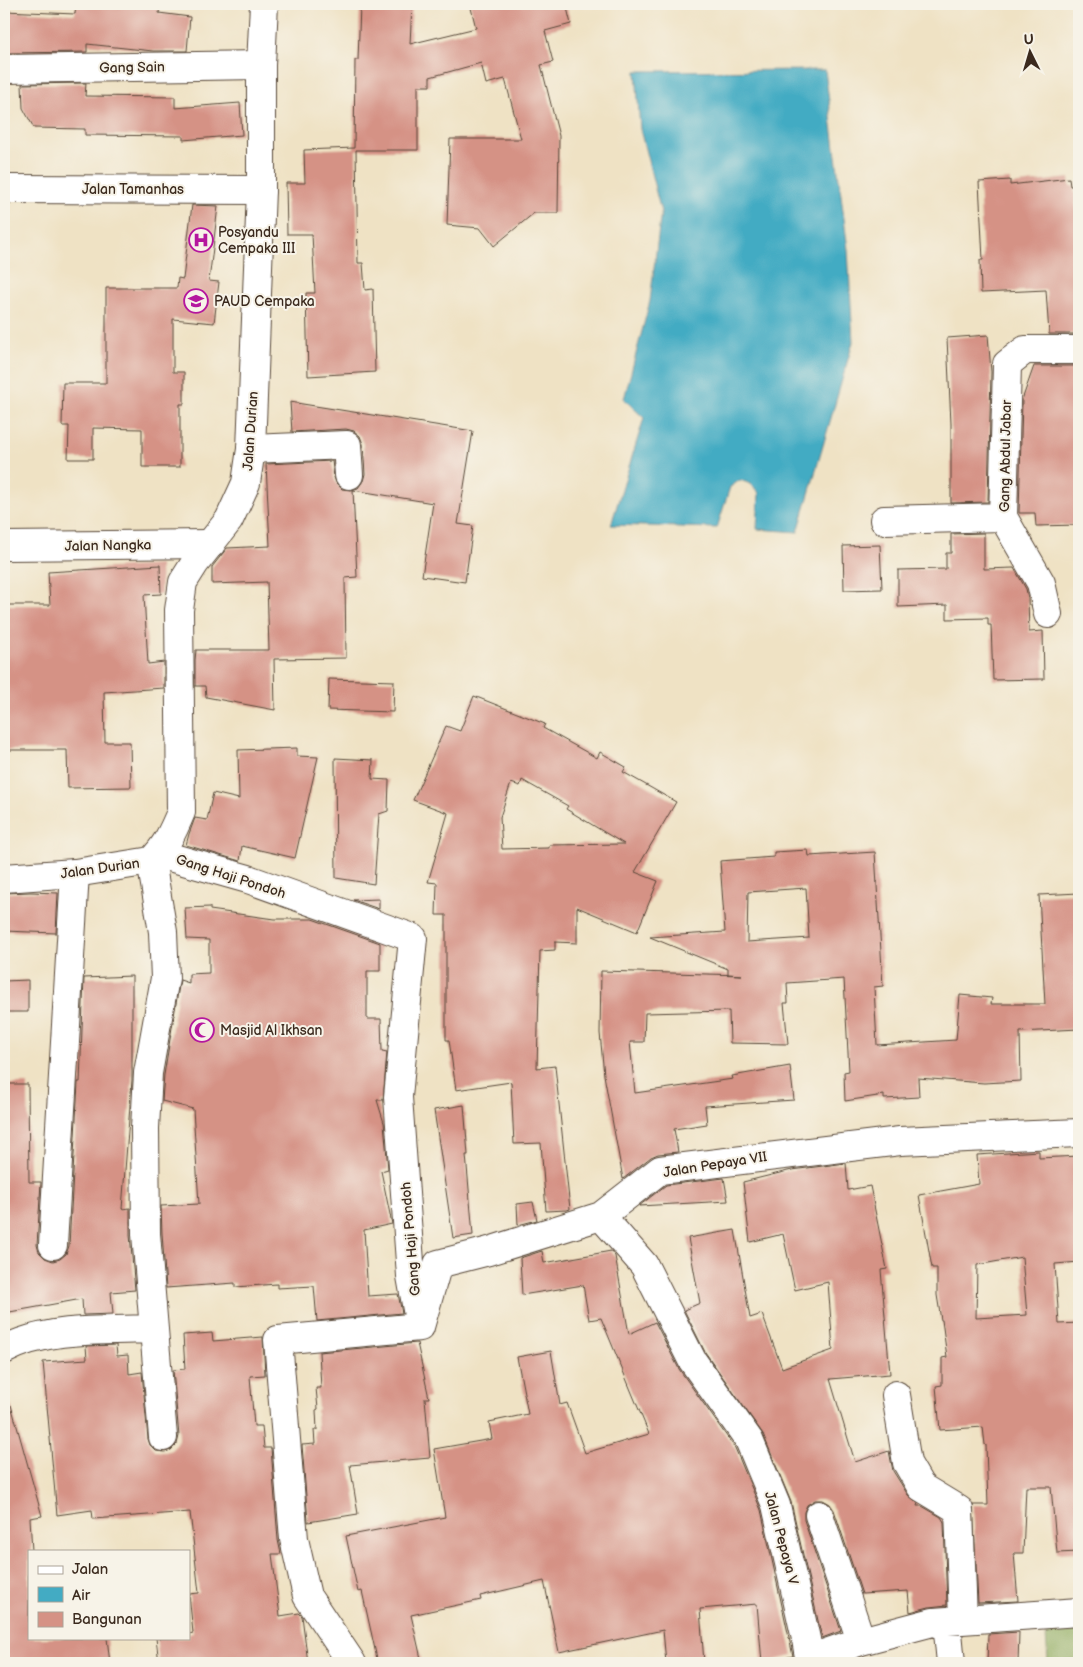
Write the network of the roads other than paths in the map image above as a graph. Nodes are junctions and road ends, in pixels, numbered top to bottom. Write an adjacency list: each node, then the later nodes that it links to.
1 (264, 4): 2 (street, Jalan Durian)
2 (261, 65): 3 (street, Gang Sain); 5 (street, Jalan Durian)
3 (4, 69)
4 (4, 189): 5 (street, Jalan Tamanhas)
5 (261, 190): 7 (street, Jalan Durian)
6 (1079, 350): 9 (street, Gang Abdul Jabar)
7 (251, 449): 8 (street); 11 (street, Jalan Durian)
8 (349, 475)
9 (1003, 517): 10 (street); 13 (street, Gang Abdul Jabar)
10 (884, 520)
11 (212, 544): 12 (street, Jalan Nangka); 14 (street, Jalan Durian)
12 (4, 546)
13 (1048, 614)
14 (155, 857): 15 (street, Jalan Durian); 17 (street, Gang Haji Pondoh); 23 (street)
15 (75, 873): 16 (street, Jalan Durian); 21 (street)
16 (4, 878)
17 (262, 886): 18 (street); 22 (street, Gang Haji Pondoh)
18 (314, 889)
19 (1079, 1133): 20 (street, Jalan Pepaya VII)
20 (601, 1216): 22 (street, Jalan Pepaya VII); 31 (street, Jalan Pepaya V)
21 (53, 1245)
22 (420, 1327): 32 (street)
23 (154, 1328): 24 (street); 26 (street)
24 (4, 1350)
25 (896, 1395): 29 (street)
26 (163, 1437)
27 (819, 1514): 30 (street)
28 (1079, 1612): 29 (street, Jalan Pepaya V)
29 (955, 1621): 30 (street, Jalan Pepaya V); 33 (street)
30 (861, 1641): 31 (street, Jalan Pepaya V)
31 (809, 1661)
32 (352, 1663)
33 (951, 1663)

